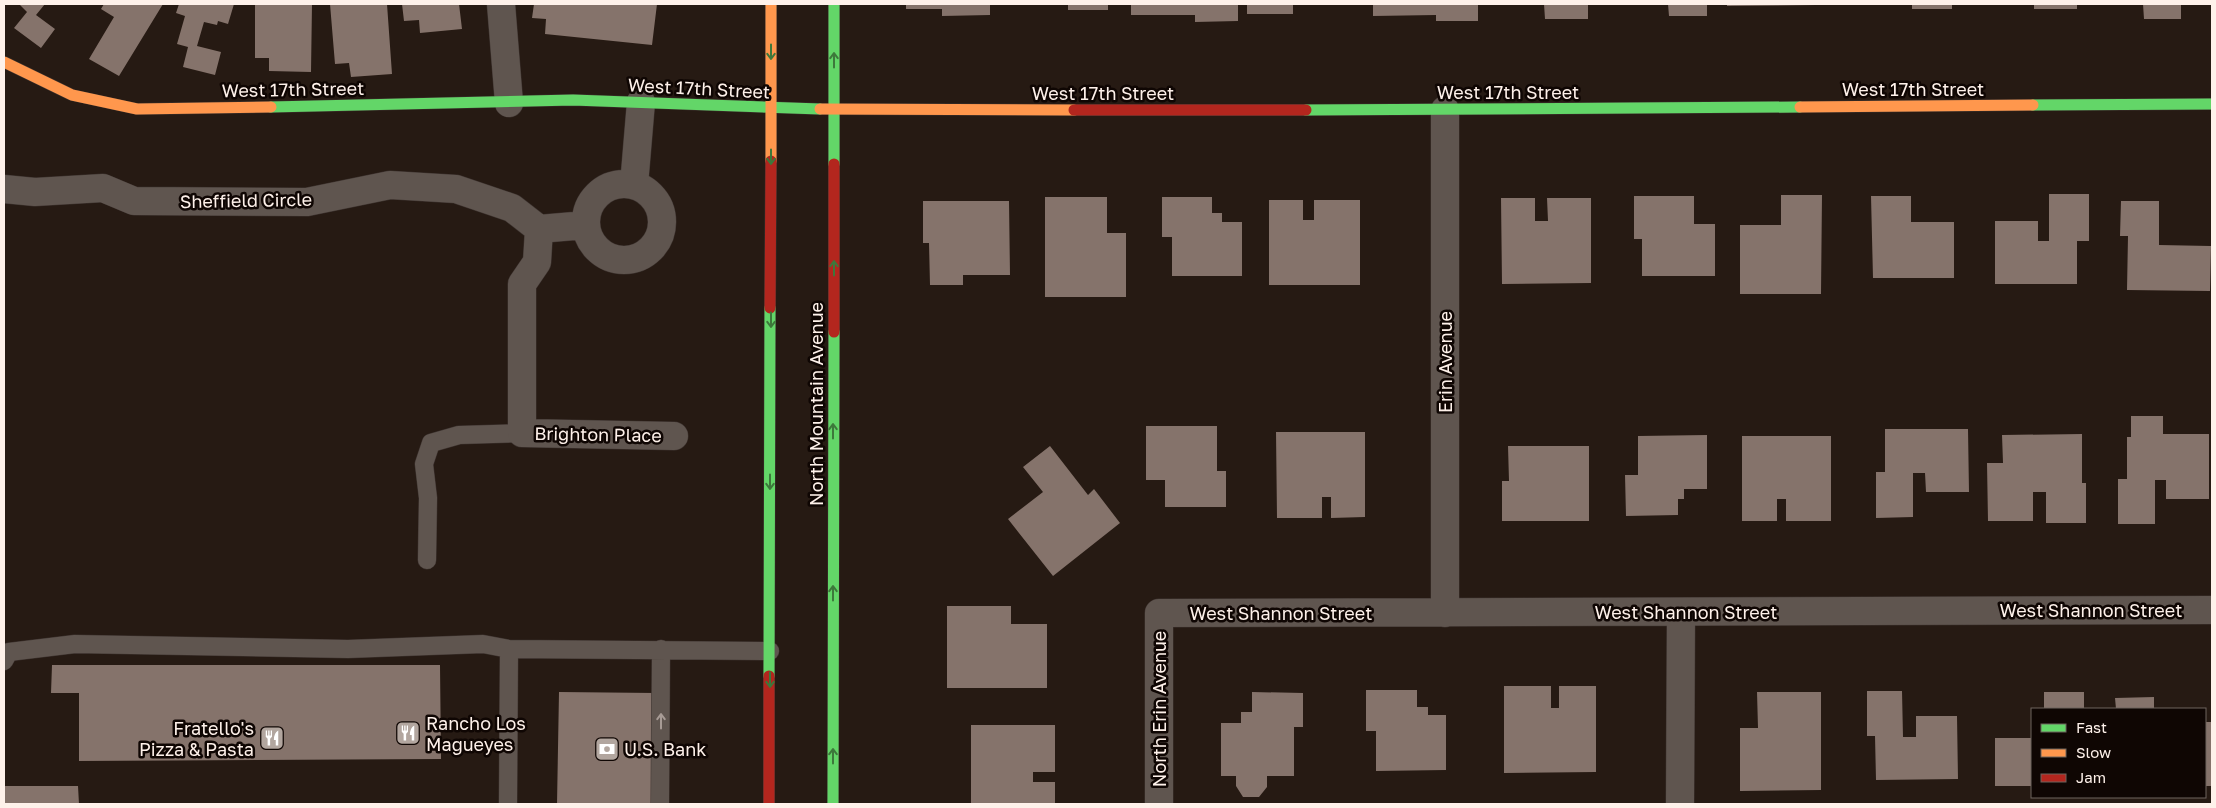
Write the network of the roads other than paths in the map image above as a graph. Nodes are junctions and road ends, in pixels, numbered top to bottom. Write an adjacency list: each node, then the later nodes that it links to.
1 (500, 4): 6 (street)
2 (771, 4): 8 (street, one-way to 8)
3 (834, 4): 9 (street, North Mountain Avenue, one-way to 3)
4 (4, 62): 6 (street, West 17th Street)
5 (642, 102): 6 (street, West 17th Street); 8 (street, West 17th Street); 11 (street)
6 (510, 103)
7 (2212, 104): 10 (street, West 17th Street)
8 (772, 108): 9 (street, West 17th Street); 24 (street, one-way to 24)
9 (833, 109): 10 (street, West 17th Street); 29 (street, North Mountain Avenue, one-way to 9)
10 (1445, 110): 21 (street, Erin Avenue)
11 (634, 185): 13 (street); 13 (street)
12 (4, 189): 14 (street, Sheffield Circle)
13 (586, 225): 14 (street)
14 (539, 229): 15 (street)
15 (522, 433): 16 (street, Brighton Place); 17 (lane)
16 (674, 436)
17 (427, 560)
18 (2212, 610): 19 (street, West Shannon Street)
19 (1681, 612): 21 (street, West Shannon Street); 31 (street)
20 (1159, 613): 21 (street, West Shannon Street); 30 (street, North Erin Avenue)
21 (1445, 613)
22 (510, 649): 23 (lane); 25 (lane); 26 (lane)
23 (661, 649): 24 (lane); 27 (lane, one-way to 23)
24 (770, 651): 28 (street, one-way to 28)
25 (4, 661)
26 (508, 804)
27 (660, 804)
28 (769, 804)
29 (833, 804)
30 (1159, 804)
31 (1680, 804)

